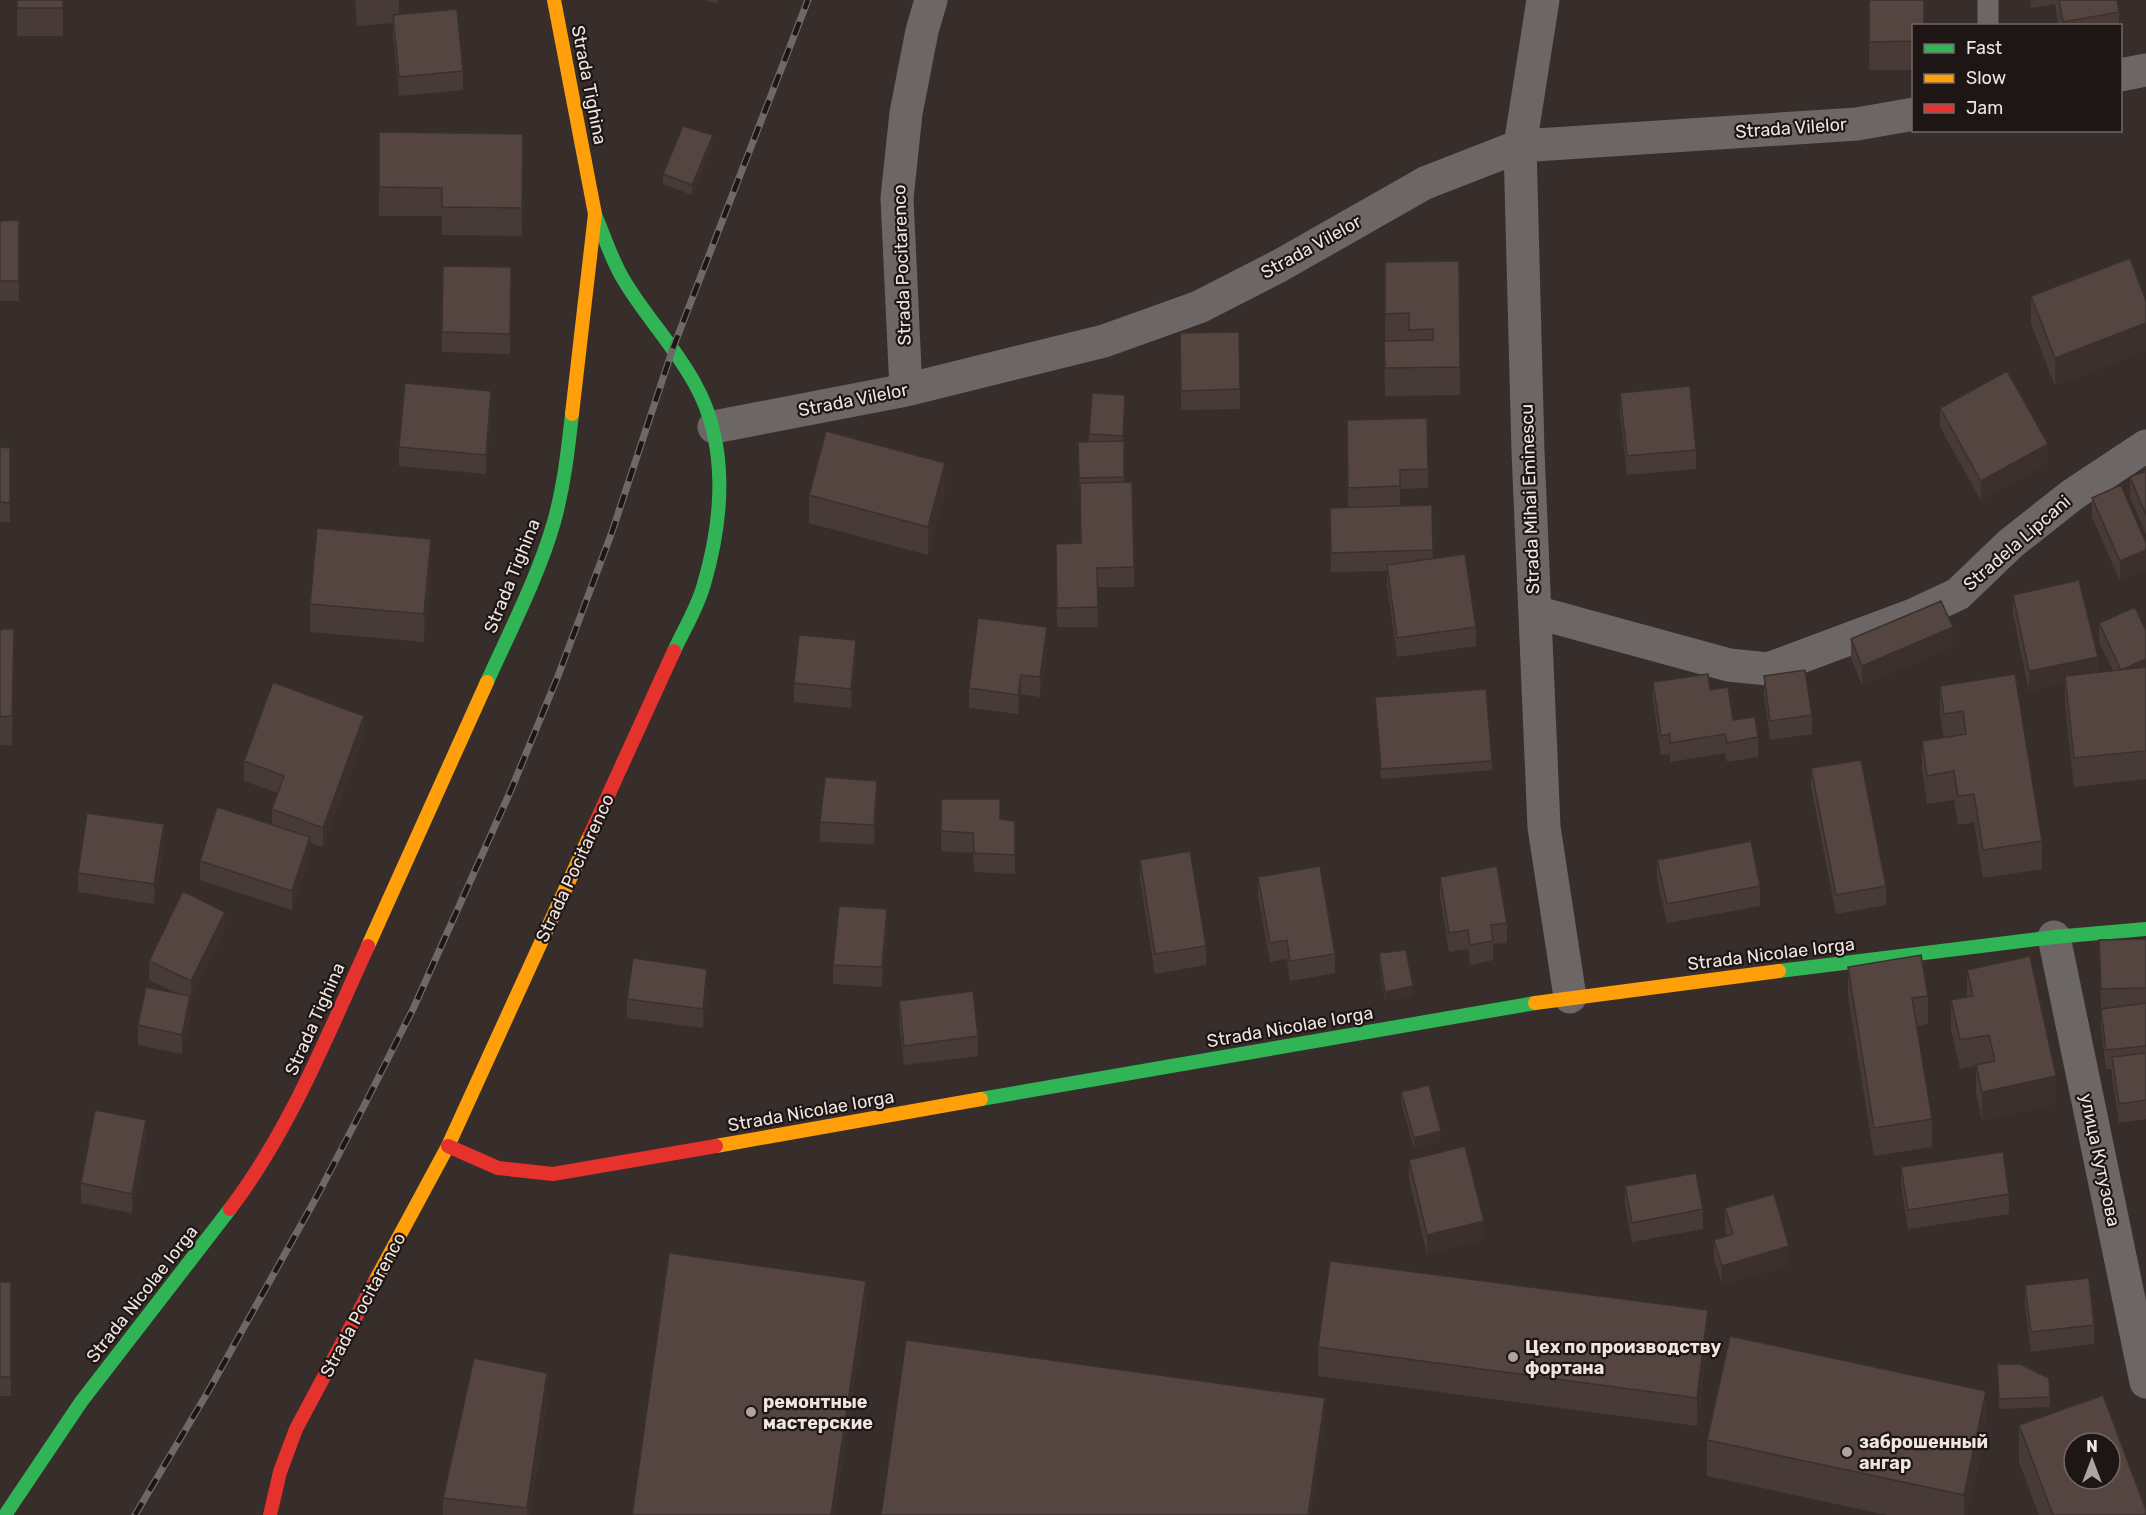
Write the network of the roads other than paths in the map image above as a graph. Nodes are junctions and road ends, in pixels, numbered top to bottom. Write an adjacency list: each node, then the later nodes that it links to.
1 (554, 0): 10 (street, Strada Tighina)
2 (931, 0): 11 (street, Strada Pocitarenco)
3 (1543, 0): 9 (street, Strada Mihai Eminescu)
4 (1988, 0): 5 (lane)
5 (1988, 24)
6 (2146, 70): 7 (street)
7 (2122, 75)
8 (1912, 114): 9 (street, Strada Vilelor)
9 (1520, 146): 11 (street, Strada Vilelor); 14 (street, Strada Mihai Eminescu)
10 (595, 214): 12 (street, Strada Pocitarenco); 18 (street, Strada Tighina)
11 (906, 390): 12 (street, Strada Vilelor)
12 (714, 427): 19 (street, Strada Pocitarenco)
13 (2146, 446): 14 (street, Stradela Lipcani)
14 (1535, 612): 17 (street, Strada Mihai Eminescu)
15 (2146, 929): 16 (street, Strada Nicolae Iorga)
16 (2054, 937): 17 (street, Strada Nicolae Iorga); 20 (street, улица Кутузова)
17 (1570, 997): 19 (street, Strada Nicolae Iorga)
18 (302, 1092): 21 (street, Strada Nicolae Iorga)
19 (448, 1146): 22 (street, Strada Pocitarenco)
20 (2146, 1382)
21 (5, 1515)
22 (270, 1515)

